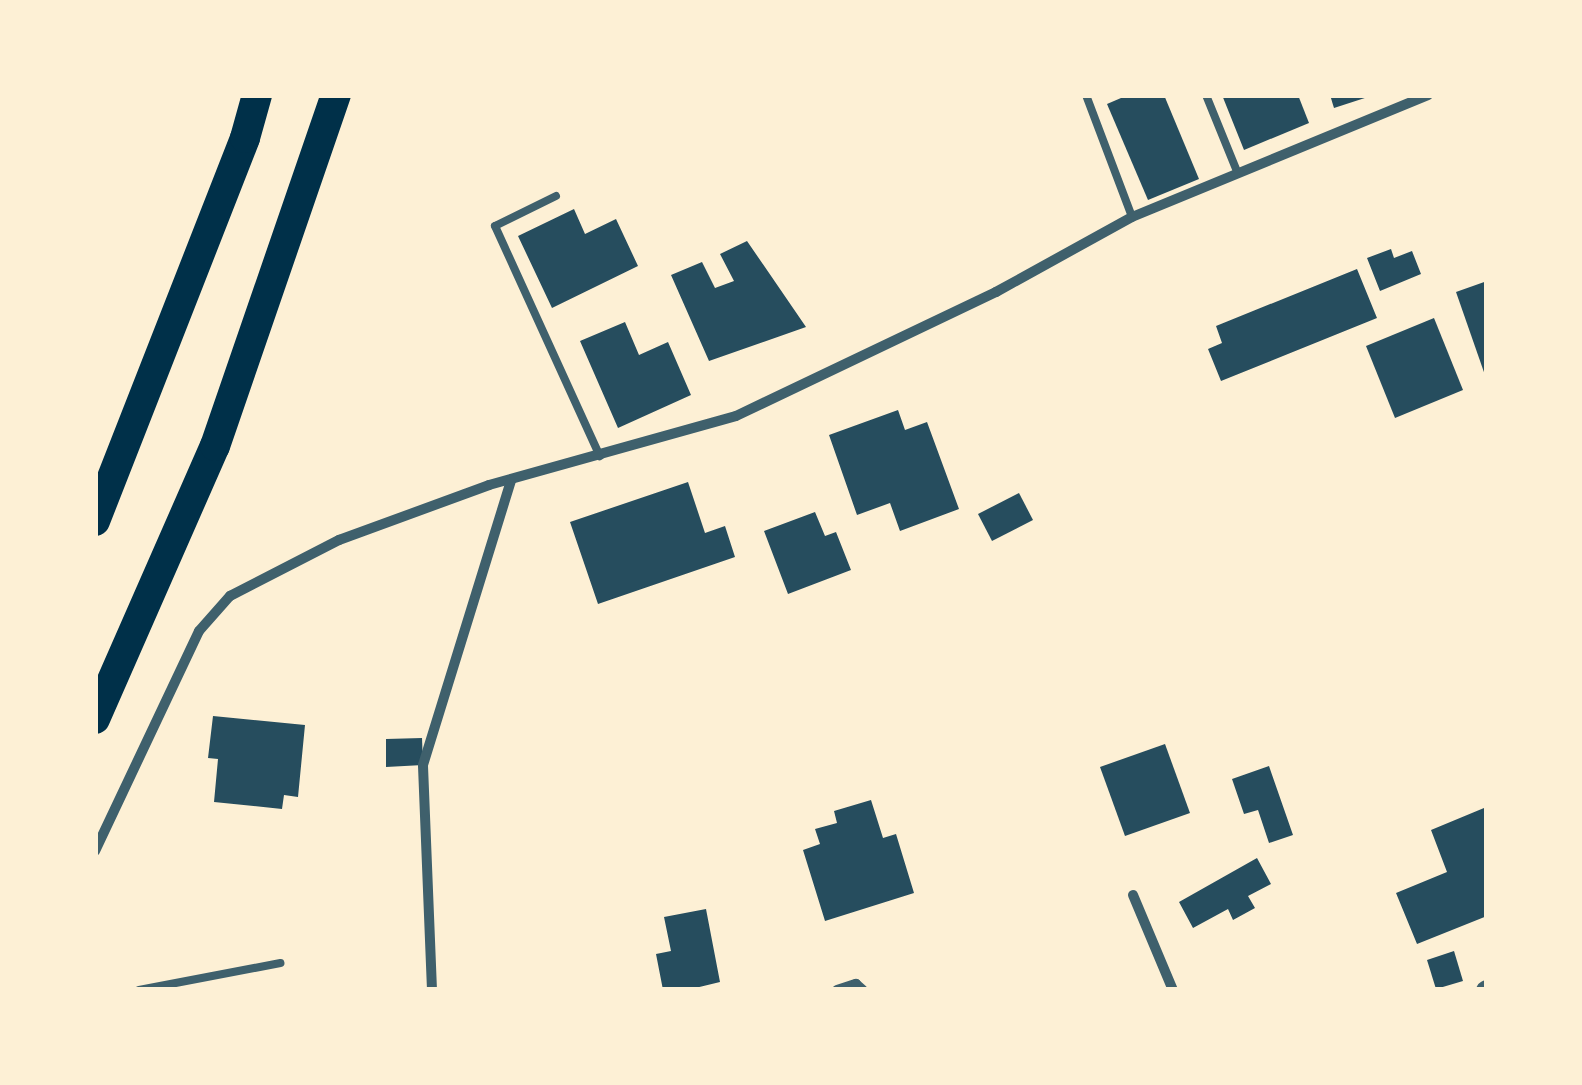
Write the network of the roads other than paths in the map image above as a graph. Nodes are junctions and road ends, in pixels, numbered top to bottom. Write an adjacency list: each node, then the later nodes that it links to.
1 (257, 95): 11 (highway)
2 (336, 95): 12 (highway)
3 (1086, 95): 8 (lane)
4 (1206, 95): 6 (lane)
5 (1428, 95): 6 (street)
6 (1238, 176): 8 (street)
7 (556, 196): 9 (lane)
8 (1132, 217): 9 (street)
9 (600, 456): 10 (street)
10 (511, 480): 13 (street); 17 (street)
11 (95, 521)
12 (95, 720)
13 (95, 851)
14 (1133, 896): 20 (street)
15 (280, 963): 16 (lane)
16 (139, 990)
17 (432, 990)
18 (836, 990): 19 (street)
19 (864, 990)
20 (1173, 990)

